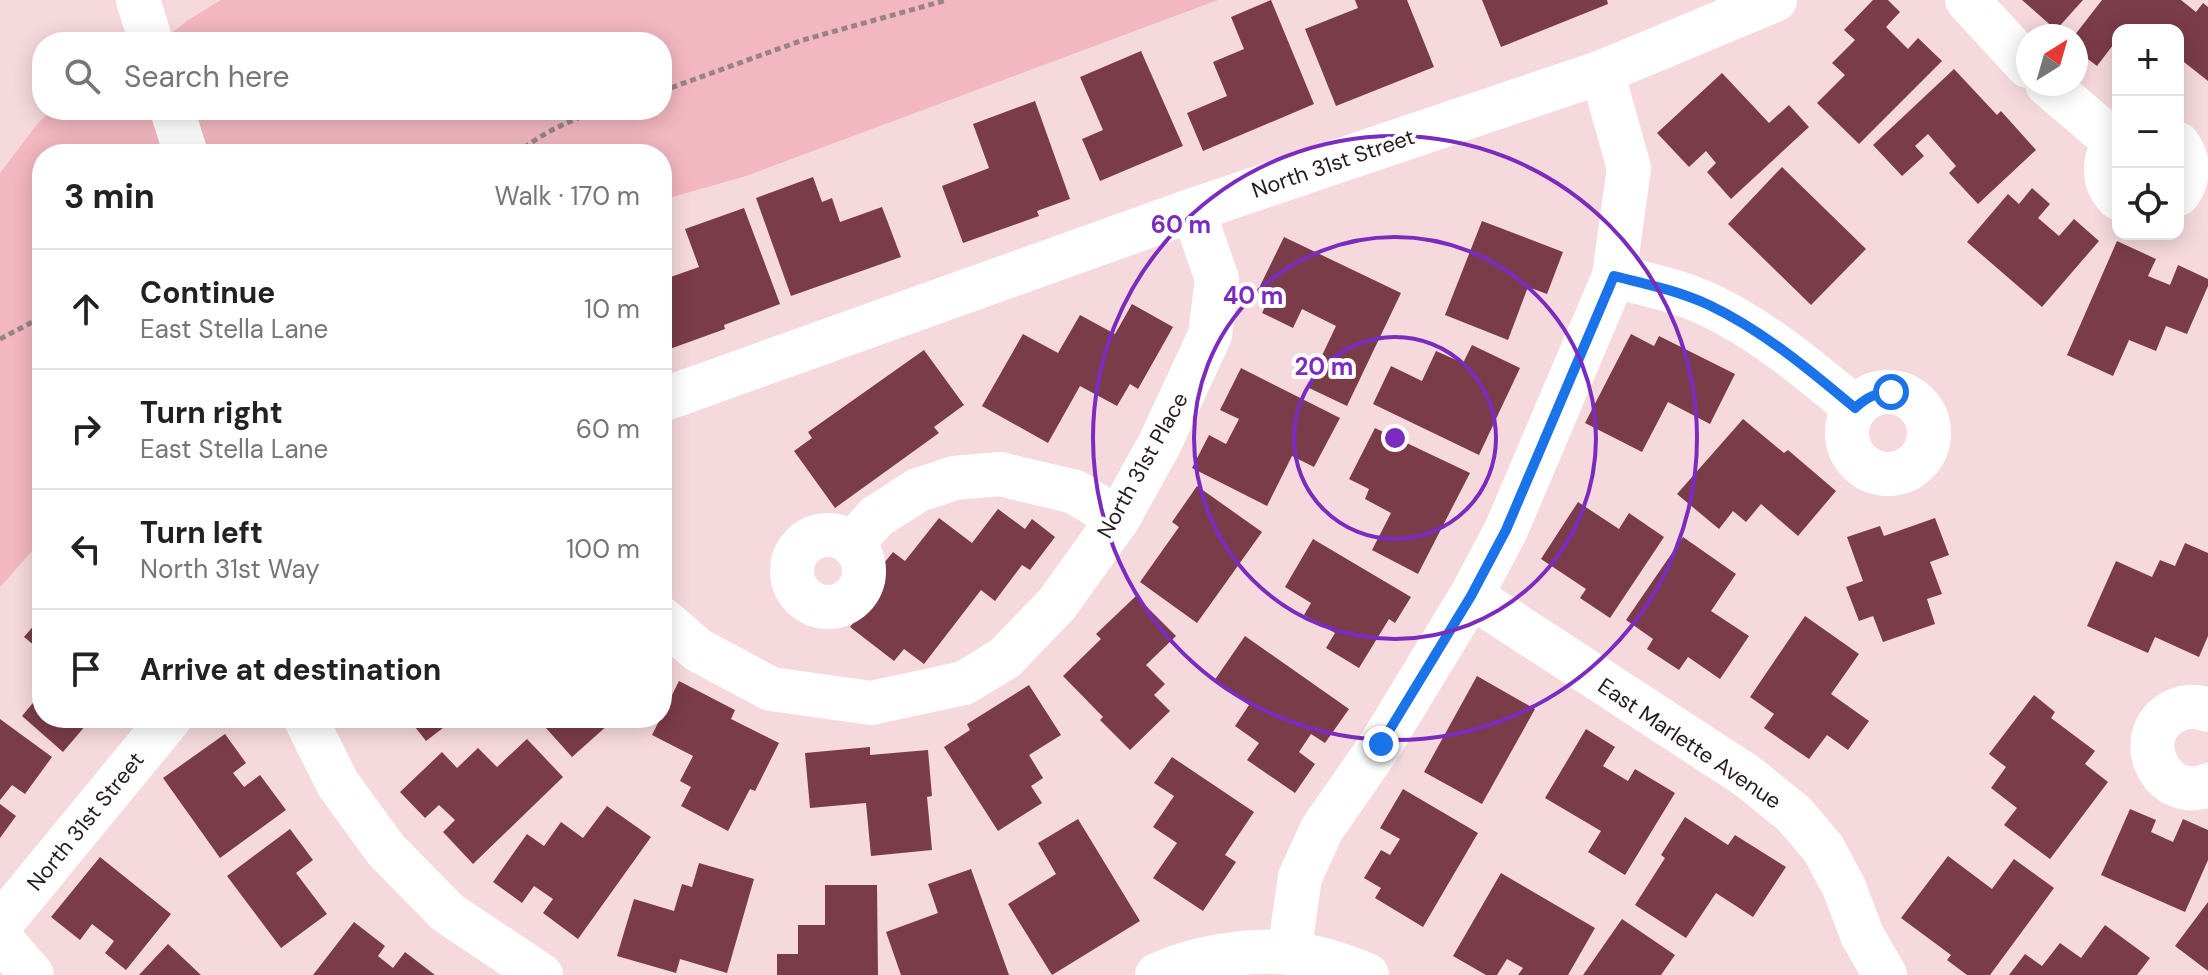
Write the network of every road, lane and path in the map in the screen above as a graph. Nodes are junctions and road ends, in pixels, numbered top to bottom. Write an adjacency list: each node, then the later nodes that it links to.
1 (138, 0): 5 (street)
2 (947, 0): 8 (path)
3 (1775, 0): 7 (street, North 31st Street)
4 (1967, 0): 6 (street)
5 (148, 32)
6 (2016, 53)
7 (1602, 72): 19 (street, North 31st Street); 20 (street)
8 (672, 87)
9 (2062, 96): 12 (street)
10 (175, 120): 13 (street)
11 (571, 120): 14 (path)
12 (2112, 138)
13 (183, 144)
14 (528, 144)
15 (2112, 148): 18 (street)
16 (2184, 157): 17 (street)
17 (2184, 183)
18 (2112, 189)
19 (1193, 210): 23 (street, North 31st Street); 25 (street, North 31st Place)
20 (1614, 276): 24 (street); 27 (street)
21 (32, 322): 22 (path)
22 (0, 339)
23 (672, 396)
24 (1855, 408)
25 (1118, 519): 26 (street); 28 (street, North 31st Place)
26 (852, 544)
27 (1471, 596): 35 (street); 40 (street, East Marlette Avenue)
28 (672, 628)
29 (2208, 710): 32 (street)
30 (162, 728): 33 (street, North 31st Street)
31 (310, 728): 37 (street)
32 (2208, 785)
33 (0, 925)
34 (0, 938): 36 (street)
35 (1289, 953): 38 (street); 39 (street)
36 (32, 975)
37 (541, 975)
38 (1157, 975)
39 (1367, 975)
40 (1885, 975)

